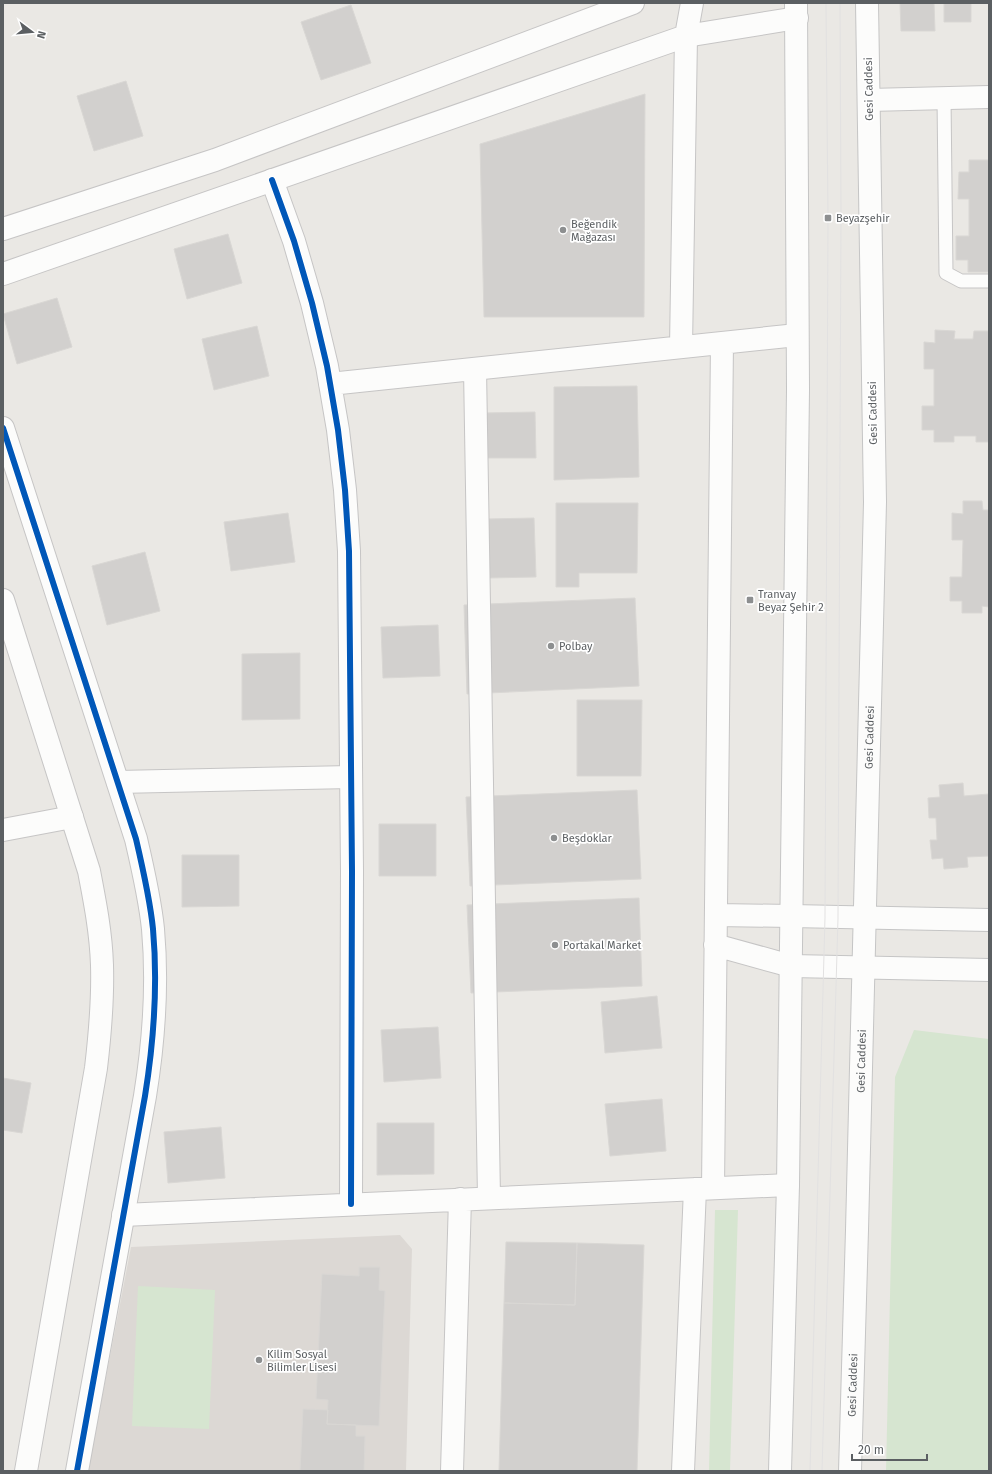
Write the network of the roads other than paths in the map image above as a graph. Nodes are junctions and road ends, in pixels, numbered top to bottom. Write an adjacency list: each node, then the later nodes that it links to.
1 (633, 3): 10 (street)
2 (692, 3): 5 (street)
3 (867, 3): 8 (street, Gesi Caddesi)
4 (797, 11): 5 (street); 13 (street)
5 (686, 36): 9 (street); 15 (street)
6 (989, 97): 7 (street)
7 (944, 98): 8 (street); 12 (lane)
8 (869, 100): 26 (street, Gesi Caddesi)
9 (272, 180): 11 (street); 17 (street)
10 (3, 229)
11 (3, 274)
12 (989, 281)
13 (797, 335): 14 (street); 25 (street)
14 (722, 343): 15 (street); 24 (street)
15 (681, 347): 16 (street)
16 (476, 369): 17 (street); 34 (street)
17 (330, 384): 20 (street)
18 (3, 428): 21 (street)
19 (3, 600): 22 (street)
20 (351, 777): 21 (street); 36 (street)
21 (118, 782): 37 (street)
22 (72, 817): 23 (street); 38 (street)
23 (3, 830)
24 (716, 915): 25 (street); 28 (street)
25 (791, 916): 26 (street); 29 (street)
26 (865, 918): 27 (street); 30 (street, Gesi Caddesi)
27 (989, 920)
28 (715, 945): 29 (street); 33 (street)
29 (791, 966): 30 (street); 32 (street)
30 (864, 968): 31 (street); 43 (street, Gesi Caddesi)
31 (989, 970)
32 (788, 1185): 33 (street); 42 (street)
33 (704, 1188): 34 (street); 41 (street)
34 (489, 1198): 35 (street)
35 (460, 1199): 36 (street); 40 (street)
36 (351, 1204): 37 (street)
37 (124, 1215): 39 (street)
38 (26, 1471)
39 (77, 1471)
40 (452, 1471)
41 (683, 1471)
42 (780, 1471)
43 (850, 1471)

